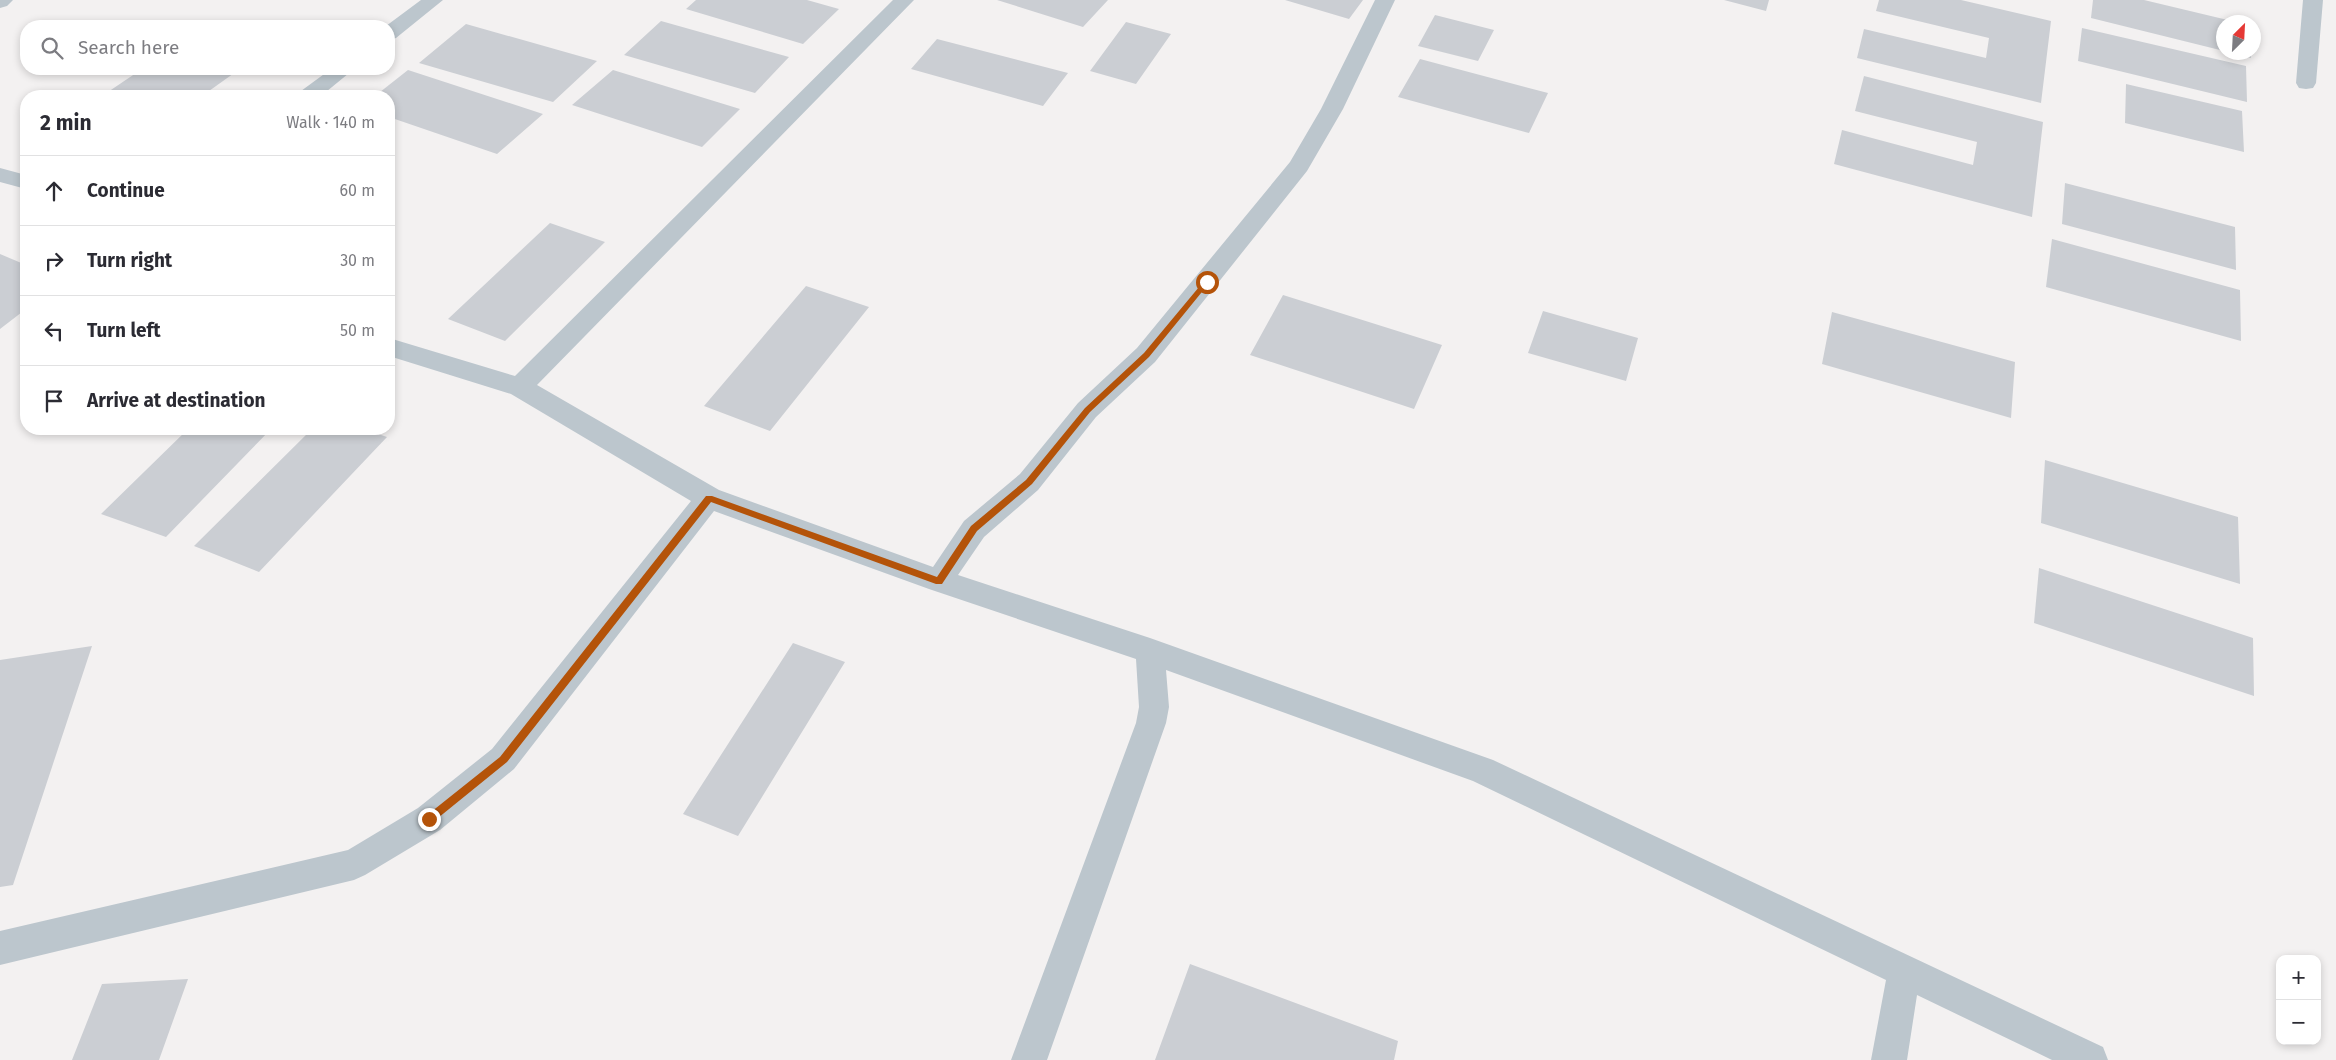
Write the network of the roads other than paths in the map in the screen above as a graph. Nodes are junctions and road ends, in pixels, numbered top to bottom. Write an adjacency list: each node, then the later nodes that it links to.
1 (433, 0): 5 (street)
2 (904, 0): 12 (street)
3 (1385, 0): 14 (street)
4 (2313, 0): 7 (street)
5 (395, 29)
6 (336, 75): 8 (street)
7 (2306, 83)
8 (316, 90)
9 (0, 175): 10 (street)
10 (20, 180)
11 (395, 349): 12 (street)
12 (520, 387): 13 (street)
13 (709, 498): 14 (street); 16 (street)
14 (939, 581): 15 (street)
15 (1150, 651): 17 (street); 18 (street)
16 (0, 948)
17 (1904, 972): 19 (street); 20 (street)
18 (1029, 1060)
19 (1889, 1060)
20 (2090, 1060)

